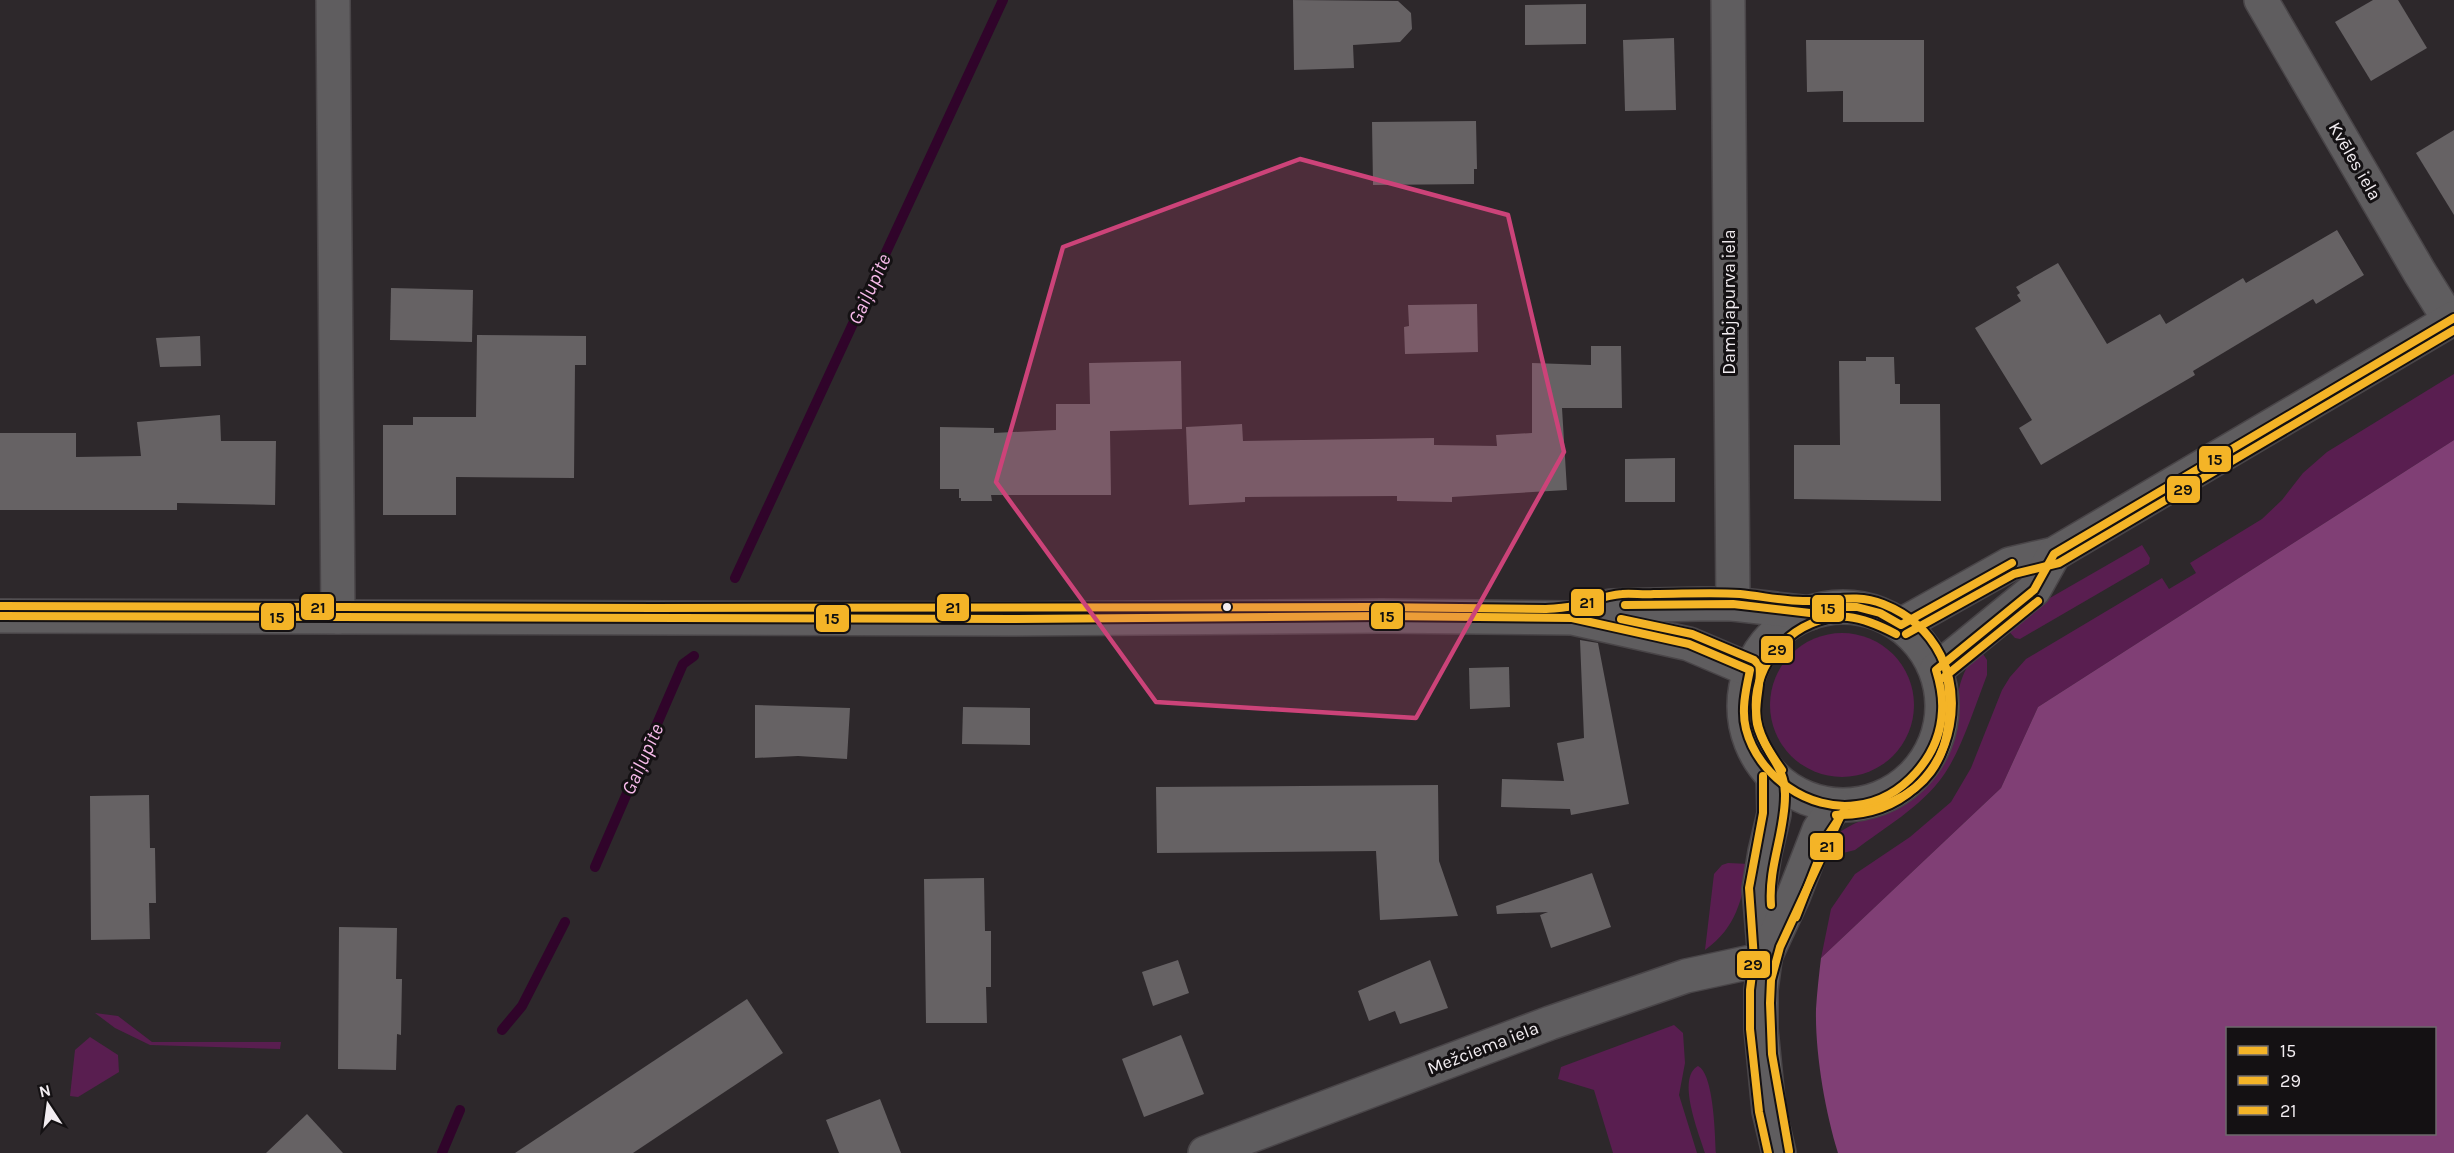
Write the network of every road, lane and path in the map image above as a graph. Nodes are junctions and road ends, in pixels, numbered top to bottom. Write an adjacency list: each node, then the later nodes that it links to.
1 (333, 0): 9 (street)
2 (1728, 0): 6 (street, Dambjapurva iela)
3 (2261, 0): 4 (street, Kvēles iela)
4 (2452, 320): 5 (street)
5 (2054, 554): 11 (street); 13 (street)
6 (1733, 604): 7 (street); 10 (street)
7 (1810, 613): 11 (street); 12 (street)
8 (0, 616): 9 (street)
9 (338, 617): 10 (street)
10 (1572, 618): 12 (street)
11 (1901, 625): 13 (street)
12 (1750, 670): 14 (street)
13 (1936, 670): 15 (street)
14 (1773, 776): 15 (street); 16 (street)
15 (1835, 805): 16 (street)
16 (1765, 959): 17 (street, Mežciema iela); 18 (street)
17 (1205, 1153)
18 (1779, 1153)

